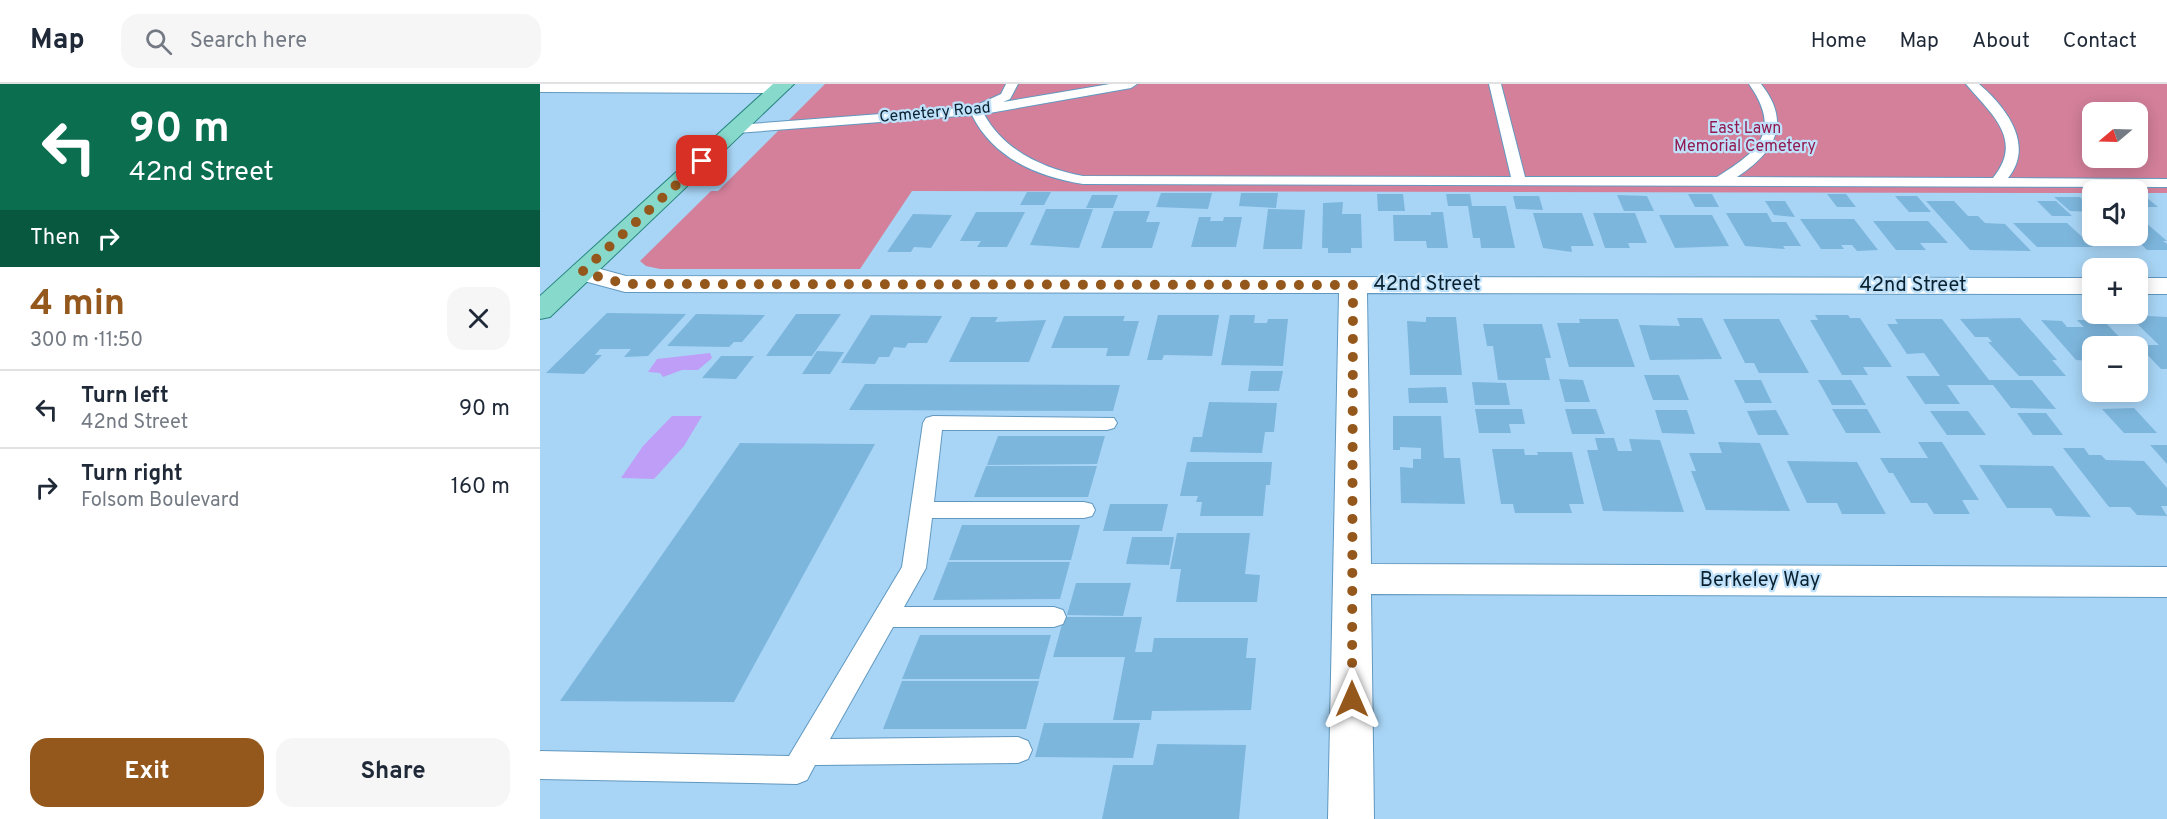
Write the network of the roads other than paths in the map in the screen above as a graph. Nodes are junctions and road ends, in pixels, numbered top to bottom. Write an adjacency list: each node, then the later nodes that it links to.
1 (1012, 84): 8 (lane)
2 (1131, 84): 8 (lane, Cemetery Road)
3 (1495, 84): 10 (lane)
4 (1755, 84): 12 (lane)
5 (1972, 84): 11 (lane)
6 (783, 85): 7 (street); 9 (main road)
7 (540, 86)
8 (976, 111): 9 (lane, Cemetery Road); 10 (lane)
9 (736, 129): 14 (main road)
10 (1519, 180): 12 (lane)
11 (1998, 181): 12 (lane); 13 (lane)
12 (1721, 182)
13 (2167, 183)
14 (582, 272): 15 (street, 42nd Street); 19 (main road)
15 (1353, 285): 16 (street, 42nd Street); 24 (street)
16 (2082, 286)
17 (2148, 286): 18 (street)
18 (2167, 286)
19 (551, 291): 20 (main road)
20 (540, 311)
21 (1107, 423): 22 (lane)
22 (922, 510): 23 (lane); 26 (lane)
23 (1084, 510)
24 (1352, 579): 25 (street, Berkeley Way); 31 (street)
25 (2167, 582)
26 (886, 617): 27 (lane); 29 (lane)
27 (1054, 617)
28 (1018, 750): 29 (lane)
29 (807, 752): 30 (lane)
30 (540, 765)
31 (1351, 819)

